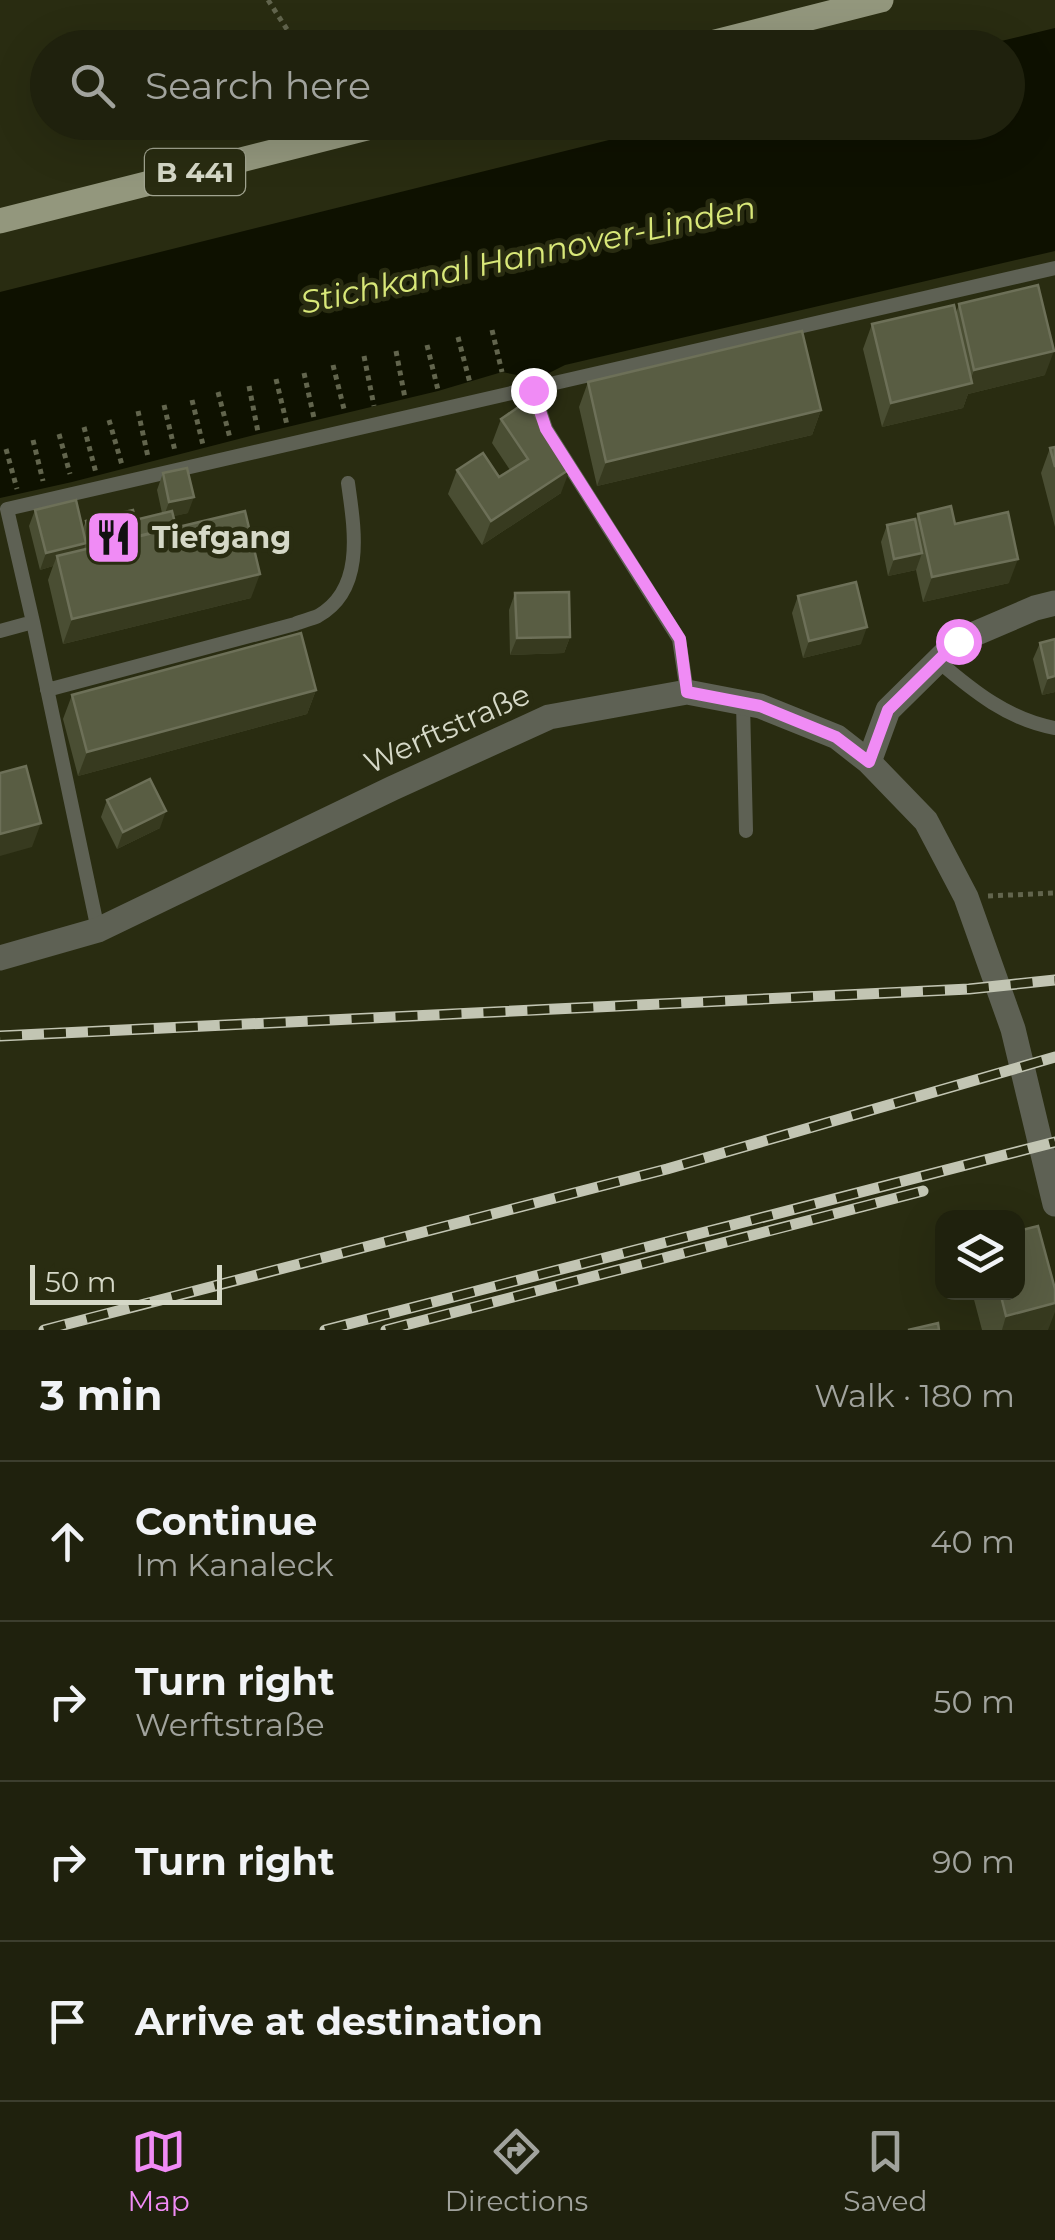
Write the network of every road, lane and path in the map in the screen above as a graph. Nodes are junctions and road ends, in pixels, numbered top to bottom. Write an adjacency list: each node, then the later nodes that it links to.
1 (268, 0): 3 (path)
2 (881, 0): 4 (main road)
3 (287, 30)
4 (762, 30)
5 (319, 140): 6 (main road, B 441)
6 (0, 220)
7 (1055, 268): 19 (lane)
8 (492, 330): 15 (path)
9 (458, 338): 17 (path)
10 (427, 345): 20 (path)
11 (396, 350): 22 (path)
12 (364, 356): 25 (path)
13 (333, 365): 27 (path)
14 (304, 372): 29 (path)
15 (502, 372)
16 (276, 379): 31 (path)
17 (470, 383)
18 (249, 386): 33 (path)
19 (533, 390): 47 (lane); 51 (lane)
20 (438, 391)
21 (218, 392): 35 (path)
22 (406, 398)
23 (192, 400): 37 (path)
24 (164, 405): 38 (path)
25 (374, 406)
26 (138, 411): 39 (path)
27 (345, 413)
28 (109, 420): 40 (path)
29 (315, 420)
30 (84, 427): 41 (path)
31 (288, 427)
32 (59, 434): 42 (path)
33 (258, 434)
34 (34, 440): 44 (path)
35 (232, 441)
36 (6, 448): 45 (path)
37 (204, 448)
38 (176, 456)
39 (149, 462)
40 (123, 469)
41 (97, 476)
42 (72, 482)
43 (348, 483): 50 (lane)
44 (44, 488)
45 (18, 494)
46 (1055, 603): 49 (street)
47 (33, 622): 48 (lane); 50 (lane)
48 (0, 630)
49 (938, 661): 53 (lane); 54 (street)
50 (48, 690): 58 (lane)
51 (687, 692): 52 (street, Werftstraße); 58 (street, Werftstraße)
52 (743, 703): 54 (street, Werftstraße); 55 (lane)
53 (1055, 728)
54 (869, 762): 57 (street, Werftstraße)
55 (746, 831)
56 (1055, 893): 57 (path)
57 (966, 897): 60 (street, Werftstraße)
58 (98, 930): 59 (street, Werftstraße)
59 (0, 958)
60 (1055, 1204)

